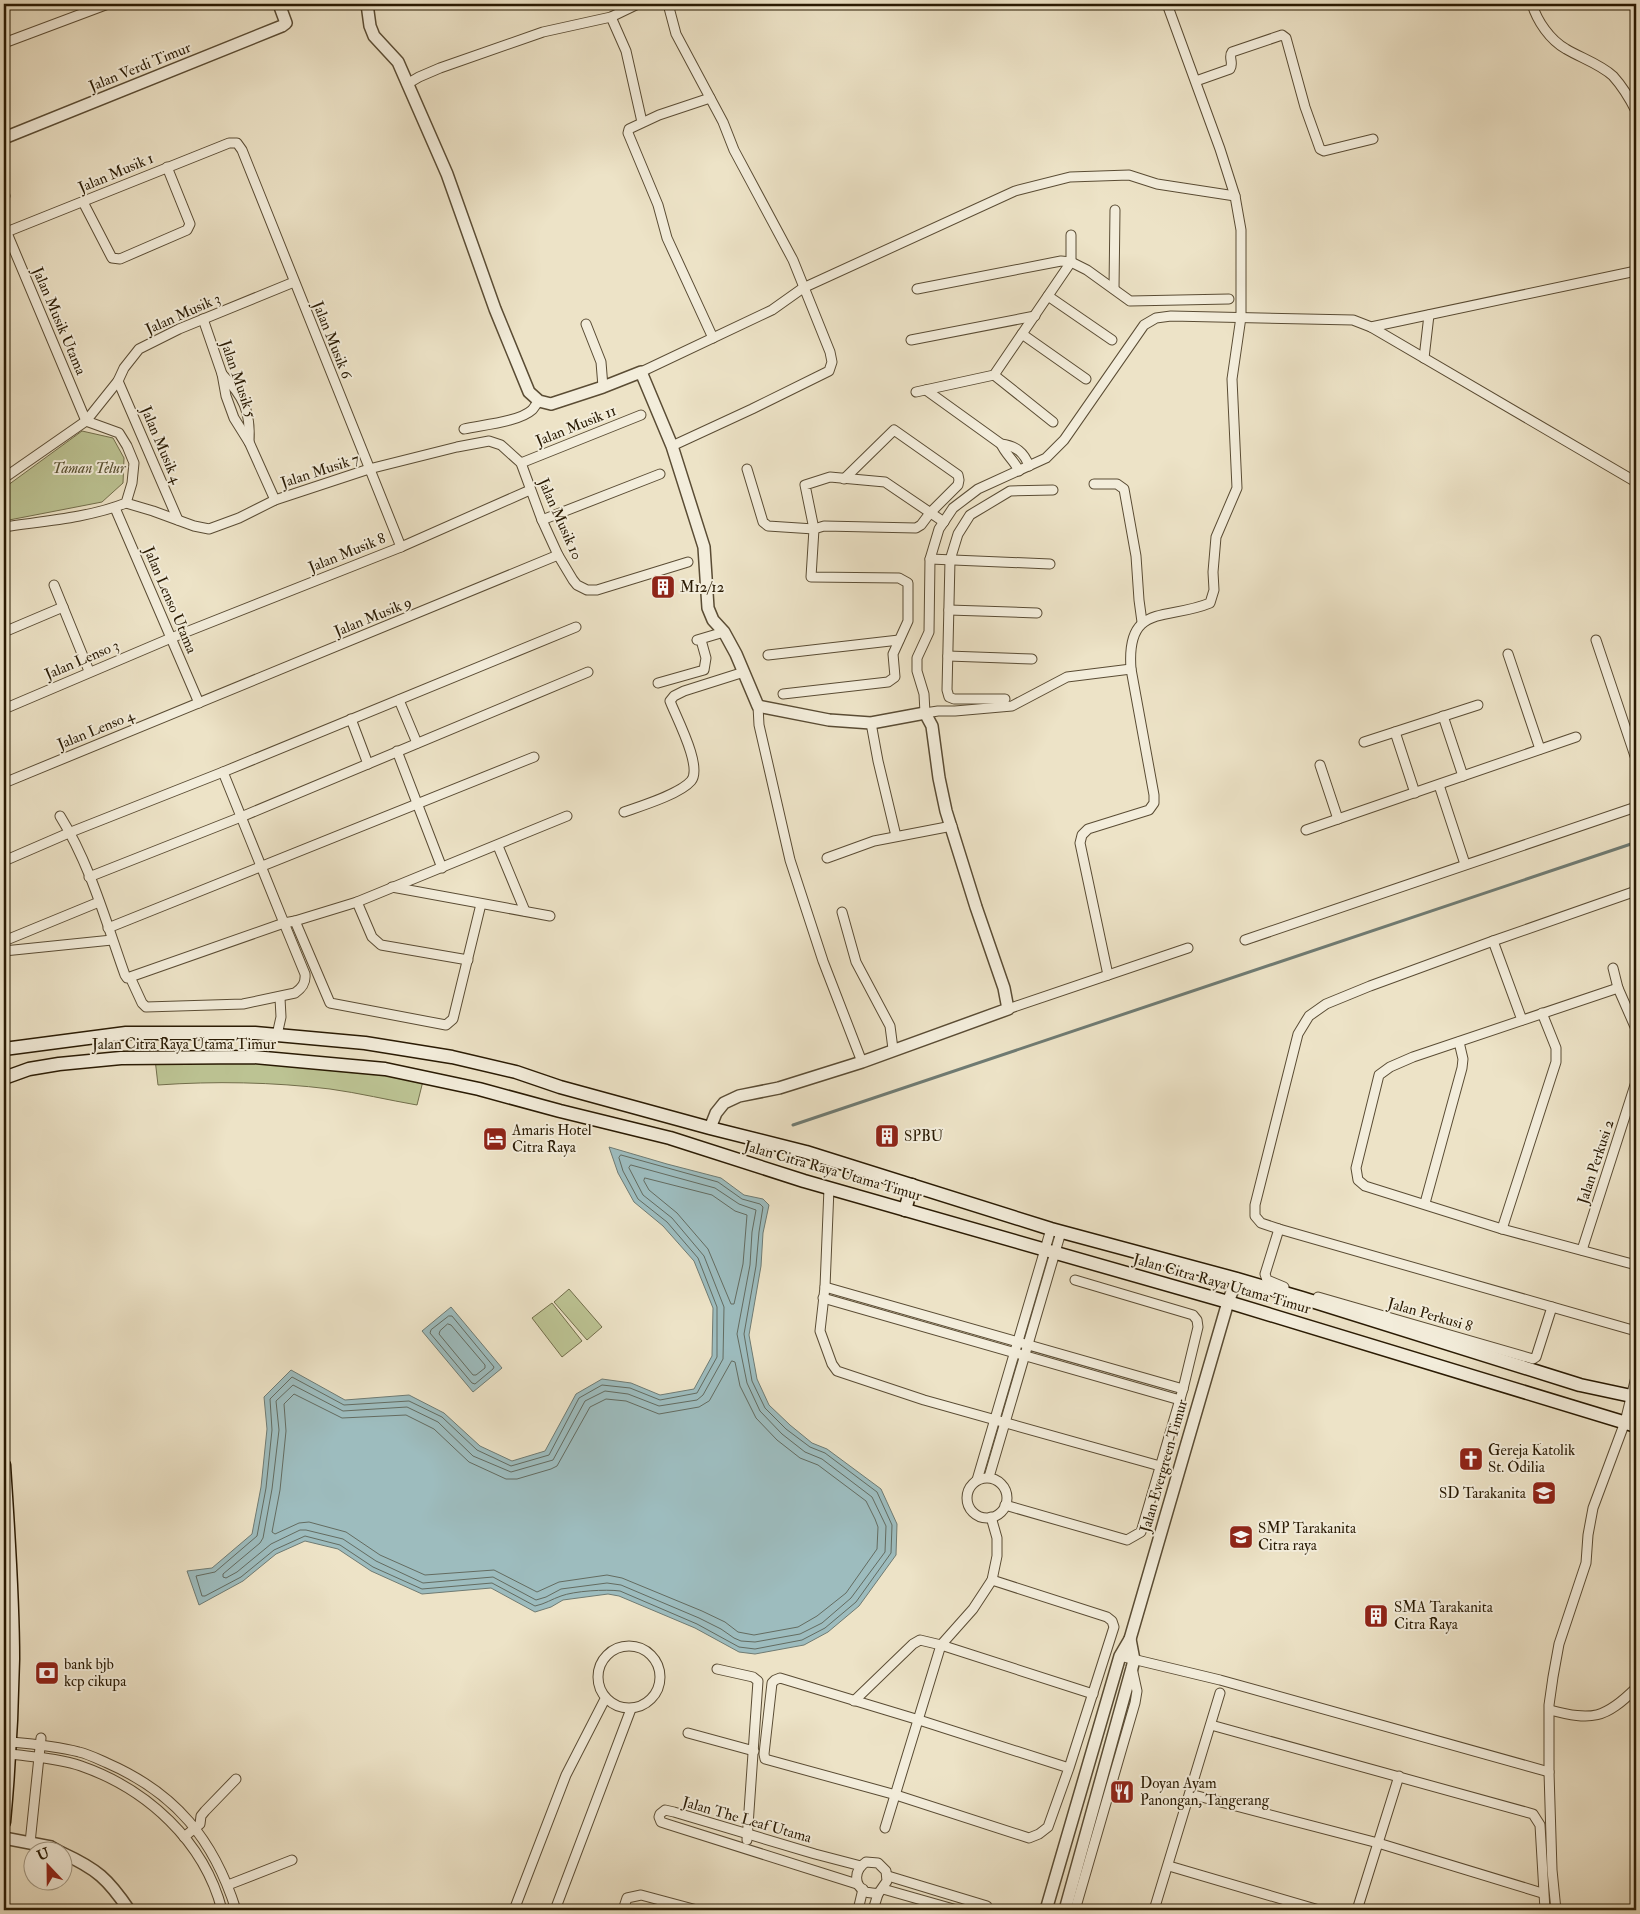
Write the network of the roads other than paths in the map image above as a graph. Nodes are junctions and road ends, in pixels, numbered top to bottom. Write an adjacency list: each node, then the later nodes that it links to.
1 (108, 4): 10 (street)
2 (280, 4): 16 (street, Jalan Verdi Timur)
3 (367, 4): 12 (street)
4 (638, 4): 8 (street)
5 (668, 4): 13 (street)
6 (1167, 4): 11 (street)
7 (1532, 4): 14 (street)
8 (623, 8): 9 (street)
9 (611, 16): 12 (street); 15 (street)
10 (4, 43)
11 (1196, 81): 17 (street); 20 (street)
12 (408, 84): 52 (street)
13 (710, 98): 15 (street); 28 (street)
14 (1636, 111)
15 (642, 122): 40 (street)
16 (4, 138)
17 (1373, 139)
18 (237, 144): 19 (street, Jalan Musik 1); 27 (street, Jalan Musik 6)
19 (167, 167): 21 (street, Jalan Musik 1); 21 (street)
20 (1235, 196): 28 (street); 35 (street)
21 (83, 202): 23 (street, Jalan Musik 1)
22 (1115, 210): 30 (street)
23 (5, 230): 54 (street, Jalan Musik Utama)
24 (1071, 235): 25 (street)
25 (1071, 262): 29 (street); 30 (street); 31 (street)
26 (1636, 271): 33 (street)
27 (294, 282): 36 (street, Jalan Musik 3); 62 (street, Jalan Musik 6)
28 (803, 288): 40 (street); 59 (street)
29 (917, 289)
30 (1114, 289): 32 (street)
31 (1048, 296): 34 (street); 42 (street)
32 (1229, 299)
33 (1429, 315): 38 (street); 43 (street)
34 (1035, 316): 39 (street); 41 (street)
35 (1241, 317): 38 (street); 61 (street); 91 (street)
36 (202, 319): 45 (street, Jalan Musik 5); 48 (street, Jalan Musik 3)
37 (586, 324): 49 (street)
38 (1371, 327): 43 (street)
39 (1022, 334): 46 (street); 47 (street)
40 (712, 338): 44 (street)
41 (911, 340)
42 (1112, 340)
43 (1424, 358): 68 (street)
44 (641, 372): 49 (street); 59 (street)
45 (222, 374): 57 (street, Jalan Musik 5); 57 (street)
46 (994, 375): 50 (street); 55 (street)
47 (1086, 380)
48 (118, 381): 54 (street, Jalan Musik 3); 76 (street, Jalan Musik 4)
49 (603, 387): 52 (street)
50 (926, 390): 51 (street); 58 (street)
51 (916, 392)
52 (539, 401): 56 (street)
53 (641, 415): 60 (street, Jalan Musik 11)
54 (86, 421): 66 (street, Jalan Musik 3); 73 (street)
55 (1053, 422)
56 (464, 429)
57 (249, 442): 72 (street, Jalan Musik 5)
58 (1001, 444): 61 (street); 64 (street)
59 (672, 446): 94 (street)
60 (521, 463): 62 (street, Jalan Musik 7); 70 (street, Jalan Musik 10)
61 (1029, 466): 64 (street)
62 (369, 469): 72 (street, Jalan Musik 7); 81 (street, Jalan Musik 6)
63 (747, 469): 80 (street)
64 (1018, 471): 78 (street)
65 (660, 474): 77 (street)
66 (4, 478)
67 (844, 479): 75 (street); 75 (street); 80 (street)
68 (1636, 482)
69 (1094, 484): 91 (street)
70 (530, 490): 77 (street, Jalan Musik 10); 81 (street, Jalan Musik 8)
71 (1053, 490): 84 (street)
72 (275, 500): 76 (street, Jalan Musik 7)
73 (126, 503): 74 (street); 76 (street, Jalan Musik 7)
74 (114, 508): 79 (street); 95 (street, Jalan Lenso Utama)
75 (930, 513): 78 (street); 80 (street)
76 (178, 520)
77 (542, 520): 82 (street, Jalan Musik 10)
78 (944, 522): 83 (street)
79 (4, 527)
80 (814, 529): 96 (street)
81 (401, 546): 95 (street, Jalan Musik 8)
82 (558, 555): 85 (street, Jalan Musik 10); 110 (street, Jalan Musik 9)
83 (930, 559): 84 (street); 114 (street)
84 (950, 560): 86 (street); 89 (street)
85 (688, 562)
86 (1050, 564)
87 (54, 584): 88 (street)
88 (63, 607): 93 (street); 103 (street)
89 (949, 610): 90 (street); 100 (street)
90 (1037, 613)
91 (1142, 622): 102 (street)
92 (576, 627): 109 (street)
93 (4, 632)
94 (724, 632): 105 (street); 106 (street)
95 (171, 638): 103 (street, Jalan Lenso 3); 110 (street, Jalan Lenso Utama)
96 (899, 640): 99 (street); 107 (street)
97 (1596, 640): 125 (street)
98 (1508, 654): 122 (street)
99 (768, 655)
100 (948, 656): 101 (street); 108 (street)
101 (1032, 659)
102 (1131, 669): 114 (street); 170 (street)
103 (90, 672): 113 (street, Jalan Lenso 3)
104 (588, 672): 121 (street)
105 (744, 672): 112 (street); 135 (street)
106 (658, 683)
107 (783, 694)
108 (1005, 699)
109 (399, 700): 116 (street); 121 (street)
110 (199, 704): 130 (street, Jalan Lenso 4)
111 (1478, 705): 115 (street)
112 (758, 706): 117 (street); 182 (street)
113 (4, 709)
114 (925, 713): 117 (street); 140 (street)
115 (1442, 716): 118 (street); 129 (street)
116 (351, 719): 126 (street); 128 (street)
117 (871, 723): 143 (street)
118 (1394, 732): 120 (street); 132 (street)
119 (1576, 737): 122 (street)
120 (1364, 742)
121 (417, 743): 123 (street)
122 (1540, 749): 129 (street)
123 (397, 752): 126 (street); 133 (street)
124 (534, 757): 133 (street)
125 (1636, 759)
126 (368, 764): 138 (street)
127 (1320, 765): 139 (street)
128 (223, 772): 138 (street); 142 (street)
129 (1463, 776): 131 (street)
130 (4, 783)
131 (1439, 784): 132 (street); 147 (street)
132 (1415, 793): 139 (street)
133 (416, 804): 148 (street); 149 (street)
134 (1636, 807): 147 (street)
135 (624, 812)
136 (60, 816): 142 (street)
137 (567, 816): 144 (street)
138 (241, 817): 148 (street); 150 (street)
139 (1338, 819): 141 (street)
140 (952, 826): 143 (street); 174 (street)
141 (1306, 830)
142 (71, 832): 146 (street); 150 (street)
143 (896, 836): 145 (street)
144 (498, 846): 149 (street); 156 (street)
145 (827, 858)
146 (4, 861)
147 (1465, 864): 163 (street)
148 (261, 866): 160 (street); 161 (street)
149 (442, 868): 151 (street)
150 (89, 877): 153 (street)
151 (392, 887): 154 (street); 155 (street)
152 (1636, 891): 164 (street)
153 (99, 902): 161 (street); 165 (street)
154 (357, 902): 159 (street); 168 (street)
155 (481, 904): 156 (street); 168 (street)
156 (525, 911): 158 (street)
157 (842, 912): 181 (street)
158 (550, 916)
159 (295, 922): 160 (street); 168 (street)
160 (284, 923): 171 (street); 173 (street)
161 (108, 928): 162 (street)
162 (112, 940): 167 (street); 171 (street)
163 (1245, 940)
164 (1493, 940): 176 (street); 193 (street)
165 (4, 941)
166 (1188, 948): 170 (street)
167 (4, 951)
168 (468, 960)
169 (1613, 968): 172 (street)
170 (1108, 975): 174 (street)
171 (130, 977): 173 (street)
172 (1618, 988): 175 (street); 177 (street)
173 (280, 998): 178 (street)
174 (1008, 1009): 181 (street)
175 (1542, 1013): 176 (street); 192 (street)
176 (1522, 1020): 179 (street)
177 (1636, 1029)
178 (277, 1035): 180 (main road, Jalan Citra Raya Utama Timur); 185 (main road, Jalan Citra Raya Utama Timur)
179 (1459, 1042): 190 (street); 190 (street)
180 (4, 1049)
181 (893, 1049): 182 (street)
182 (862, 1062): 187 (street)
183 (4, 1078): 186 (main road, Jalan Citra Raya Utama Timur)
184 (1636, 1082): 195 (street, Jalan Perkusi 2)
185 (560, 1087): 186 (main road); 187 (main road, Jalan Citra Raya Utama Timur)
186 (552, 1109): 189 (main road, Jalan Citra Raya Utama Timur)
187 (710, 1128): 188 (main road, Jalan Citra Raya Utama Timur)
188 (912, 1185): 191 (main road); 194 (main road, Jalan Citra Raya Utama Timur)
189 (829, 1188): 191 (main road, Jalan Citra Raya Utama Timur); 200 (street)
190 (1425, 1203): 192 (street)
191 (905, 1210): 196 (main road, Jalan Citra Raya Utama Timur)
192 (1502, 1228): 195 (street)
193 (1278, 1229): 203 (street); 203 (street, Jalan Perkusi 8)
194 (1056, 1230): 196 (street); 198 (main road, Jalan Citra Raya Utama Timur)
195 (1582, 1250): 197 (street)
196 (1050, 1251): 202 (main road, Jalan Citra Raya Utama Timur); 205 (street); 206 (street)
197 (1636, 1265)
198 (1237, 1279): 202 (street, Jalan Evergreen Timur); 207 (main road, Jalan Citra Raya Utama Timur)
199 (1075, 1280): 212 (street)
200 (826, 1286): 201 (street); 205 (street)
201 (823, 1298): 208 (street); 215 (street)
202 (1228, 1302): 210 (main road, Jalan Citra Raya Utama Timur); 225 (street, Jalan Evergreen Timur)
203 (1552, 1307): 204 (street)
204 (1636, 1331)
205 (1018, 1342): 206 (street); 208 (street)
206 (1028, 1345): 209 (street); 212 (street)
207 (1453, 1345): 210 (main road); 213 (main road, Jalan Citra Raya Utama Timur)
208 (1014, 1352): 209 (street); 215 (street)
209 (1025, 1356): 214 (street); 216 (street)
210 (1446, 1368): 217 (main road, Jalan Citra Raya Utama Timur)
211 (1636, 1377): 213 (street)
212 (1182, 1389): 214 (street)
213 (1634, 1396): 217 (street)
214 (1180, 1400): 219 (street)
215 (995, 1419): 216 (street); 221 (street)
216 (1005, 1422): 219 (street); 220 (street)
217 (1630, 1424): 236 (street)
218 (4, 1465): 241 (main road)
219 (1160, 1466): 222 (street)
220 (989, 1477): 221 (street); 222 (street)
221 (977, 1480): 223 (street)
222 (1006, 1505): 223 (street)
223 (991, 1517): 224 (street)
224 (992, 1580): 226 (street); 232 (street)
225 (1130, 1639): 227 (street, Jalan Evergreen Timur); 228 (street, Jalan Evergreen Timur)
226 (941, 1645): 232 (street); 234 (street); 237 (street)
227 (1120, 1656): 228 (street); 282 (street, Jalan Evergreen Timur)
228 (1133, 1664): 245 (street); 283 (street, Jalan Evergreen Timur); 284 (street)
229 (717, 1669): 242 (street)
230 (1636, 1688): 236 (street)
231 (1220, 1693): 238 (street)
232 (1093, 1694): 244 (street)
233 (605, 1699): 235 (street); 235 (street); 274 (street)
234 (854, 1701): 237 (street); 249 (street)
235 (631, 1709): 275 (street)
236 (1550, 1710): 245 (street)
237 (918, 1720): 244 (street); 249 (street)
238 (1211, 1725): 246 (street); 248 (street)
239 (688, 1733): 242 (street)
240 (41, 1741): 241 (street); 243 (street); 251 (street)
241 (10, 1748): 243 (street); 250 (main road)
242 (754, 1751): 253 (street)
243 (39, 1758): 254 (street); 257 (street)
244 (1069, 1768): 249 (street)
245 (1549, 1772): 289 (street)
246 (1399, 1776): 258 (street); 268 (street)
247 (236, 1779): 251 (street)
248 (1190, 1794): 258 (street); 263 (street)
249 (896, 1795): 252 (street)
250 (4, 1822)
251 (195, 1828): 254 (street); 265 (street)
252 (886, 1828)
253 (748, 1835): 259 (street); 259 (street, Jalan The Leaf Utama); 262 (street, Jalan The Leaf Utama)
254 (184, 1837): 270 (street)
255 (4, 1838): 256 (street)
256 (25, 1842)
257 (30, 1842)
258 (1378, 1843): 268 (street); 287 (street)
259 (745, 1848): 266 (street, Jalan The Leaf Utama)
260 (72, 1857): 269 (street)
261 (292, 1860): 265 (street)
262 (861, 1866): 264 (street); 266 (street)
263 (1169, 1866): 285 (street); 286 (street)
264 (888, 1876): 267 (street); 281 (street)
265 (228, 1885): 271 (street)
266 (860, 1886): 267 (street); 278 (street)
267 (880, 1891): 279 (street); 280 (street)
268 (1542, 1893): 288 (street)
269 (129, 1910)
270 (222, 1910)
271 (236, 1910)
272 (294, 1910): 273 (street)
273 (304, 1910)
274 (514, 1910)
275 (555, 1910)
276 (623, 1910): 277 (street)
277 (697, 1910)
278 (858, 1910)
279 (873, 1910)
280 (957, 1910)
281 (988, 1910)
282 (1046, 1910)
283 (1065, 1910)
284 (1075, 1910)
285 (1154, 1910)
286 (1319, 1910)
287 (1357, 1910)
288 (1544, 1910)
289 (1556, 1910)

